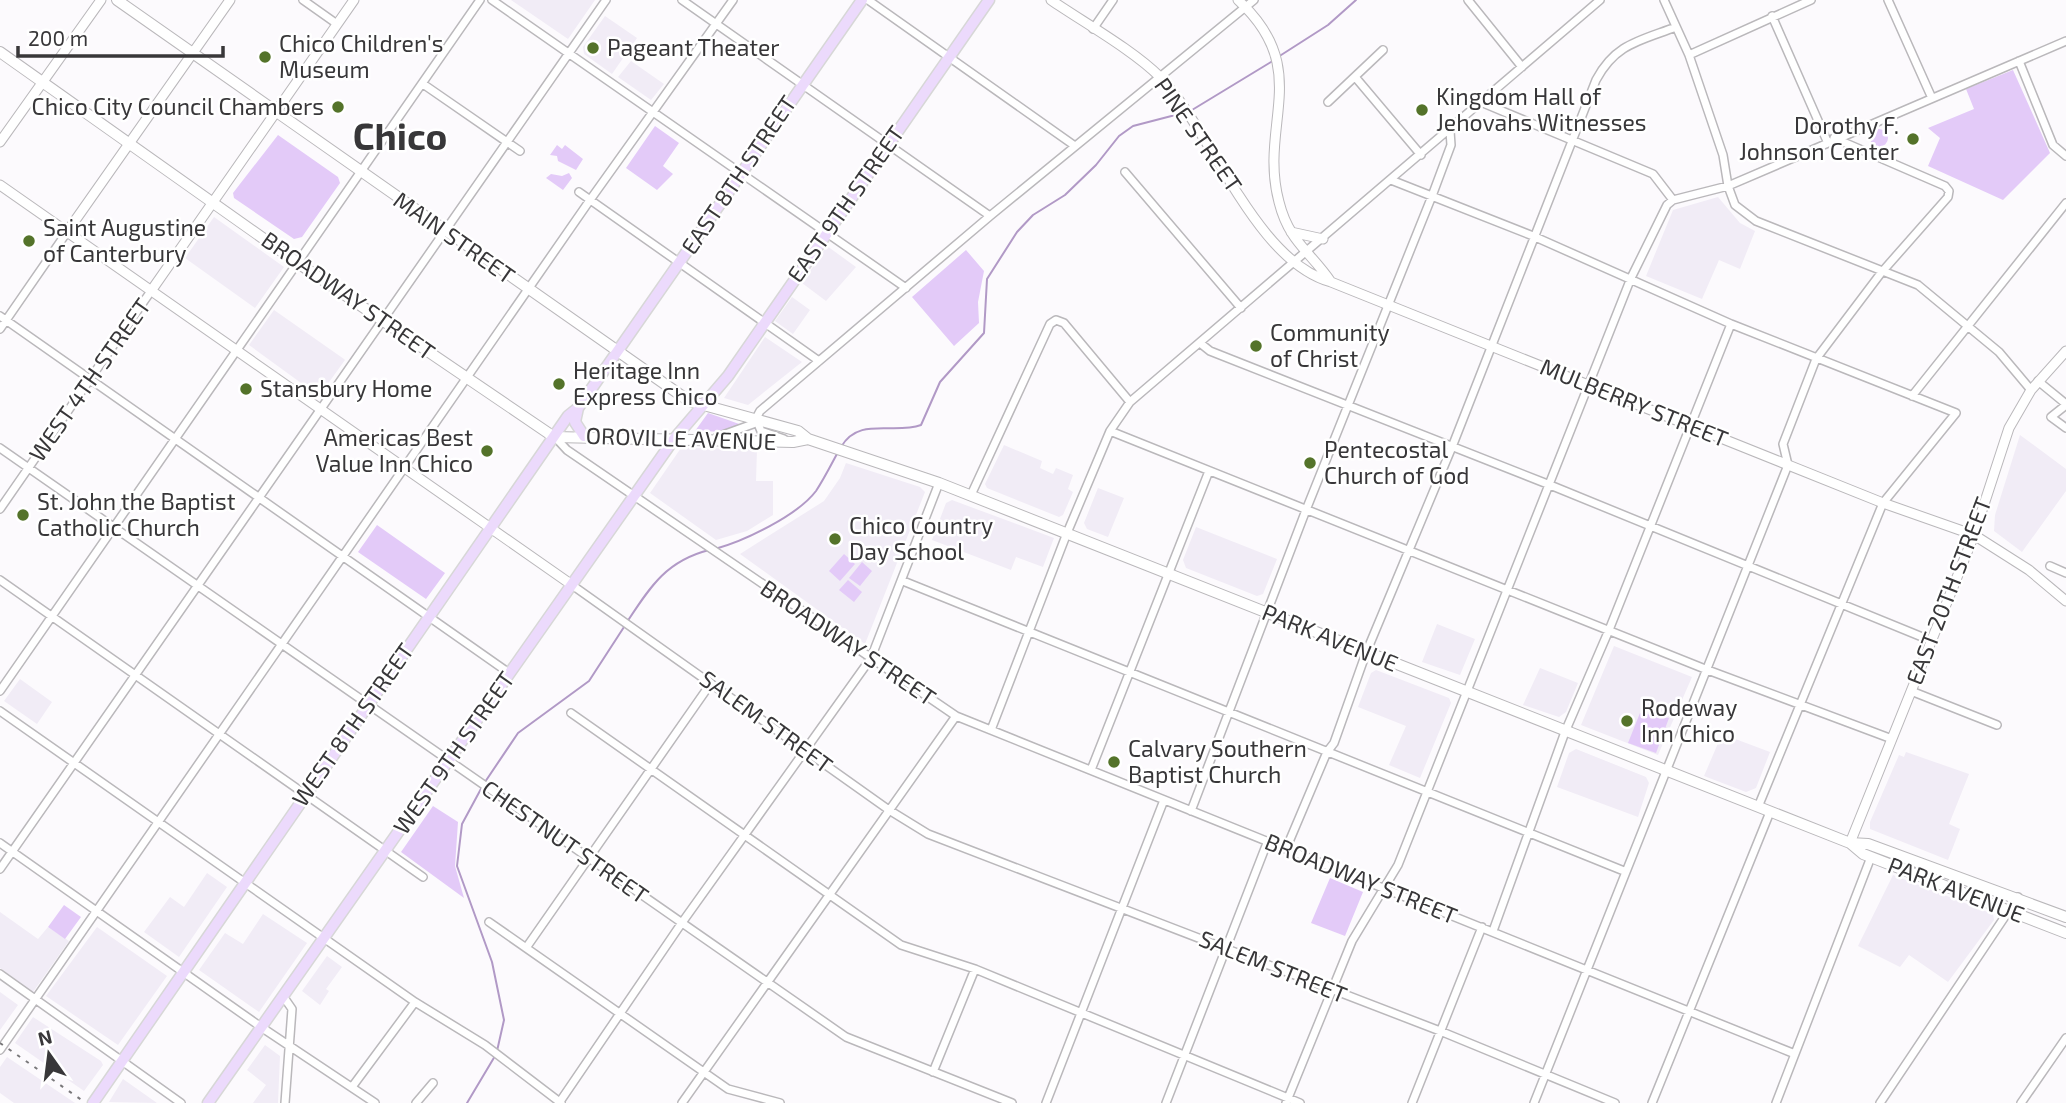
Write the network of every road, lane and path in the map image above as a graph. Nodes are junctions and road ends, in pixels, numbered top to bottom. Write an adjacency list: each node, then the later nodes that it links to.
1 (102, 0): 39 (street)
2 (117, 0): 32 (main road, MAIN STREET)
3 (230, 0): 32 (street)
4 (303, 0): 25 (street)
5 (354, 0): 25 (street, WEST 4TH STREET)
6 (480, 0): 41 (street)
7 (492, 0): 31 (street)
8 (606, 0): 31 (street)
9 (682, 0): 24 (street)
10 (733, 0): 24 (street)
11 (862, 0): 40 (main road, EAST 8TH STREET)
12 (869, 0): 34 (street)
13 (989, 0): 34 (main road, EAST 9TH STREET)
14 (1051, 0): 27 (street, PINE STREET)
15 (1113, 0): 27 (street)
16 (1254, 0): 22 (street)
17 (1468, 0): 36 (street)
18 (1600, 0): 36 (street)
19 (1664, 0): 26 (street)
20 (1811, 0): 23 (street)
21 (1888, 0): 42 (street)
22 (1241, 3): 37 (street); 74 (street, MULBERRY STREET)
23 (1772, 16): 33 (street); 49 (street)
24 (716, 23): 40 (street); 46 (street)
25 (337, 24): 45 (street, WEST 4TH STREET)
26 (1676, 27): 33 (street); 48 (street)
27 (1093, 29): 37 (street, PINE STREET)
28 (2066, 41): 35 (street)
29 (1383, 50): 38 (street)
30 (0, 52): 39 (main road, BROADWAY STREET)
31 (569, 53): 46 (street); 51 (street)
32 (193, 54): 45 (main road, MAIN STREET); 52 (street)
33 (1689, 55): 63 (street)
34 (949, 56): 53 (main road, EAST 9TH STREET); 54 (street)
35 (2019, 61): 42 (street); 57 (street)
36 (1522, 67): 44 (street)
37 (1160, 77): 54 (street); 79 (street, PINE STREET)
38 (1356, 78): 43 (street); 56 (street)
39 (42, 82): 50 (street); 52 (main road, BROADWAY STREET)
40 (801, 83): 53 (street); 60 (main road, EAST 8TH STREET)
41 (423, 84): 51 (street); 59 (street)
42 (1931, 96): 49 (street)
43 (1328, 102)
44 (1483, 103): 47 (street); 48 (street)
45 (275, 113): 59 (main road, MAIN STREET); 68 (street, WEST 4TH STREET)
46 (654, 113): 60 (street); 66 (street)
47 (1450, 131): 56 (street); 65 (street)
48 (1572, 139): 67 (street); 75 (street)
49 (1831, 139): 63 (street); 81 (street)
50 (0, 142)
51 (508, 142): 55 (street); 71 (street)
52 (129, 143): 68 (main road, BROADWAY STREET); 72 (street)
53 (888, 145): 70 (street); 73 (main road, EAST 9TH STREET)
54 (1075, 146): 70 (street)
55 (520, 151)
56 (1421, 156): 61 (street)
57 (2066, 156)
58 (1125, 172): 88 (street)
59 (361, 173): 71 (main road, MAIN STREET); 80 (street)
60 (740, 173): 73 (street); 78 (main road, EAST 8TH STREET)
61 (1391, 180): 65 (street); 76 (street)
62 (0, 185): 72 (street, SALEM STREET)
63 (1728, 186): 67 (street); 81 (street)
64 (579, 192): 66 (street)
65 (1432, 197): 75 (street); 87 (street)
66 (590, 200): 78 (street); 86 (street)
67 (1672, 200): 82 (street)
68 (214, 202): 80 (main road, BROADWAY STREET); 85 (street, WEST 4TH STREET)
69 (2066, 203): 93 (street)
70 (990, 216): 84 (street)
71 (444, 231): 86 (main road, MAIN STREET); 90 (street)
72 (67, 232): 85 (street, SALEM STREET); 89 (street)
73 (826, 232): 84 (street); 91 (main road, EAST 9TH STREET)
74 (1290, 232): 76 (street); 77 (street, MULBERRY STREET)
75 (1533, 236): 82 (street); 96 (street)
76 (1323, 239): 77 (street)
77 (1305, 254): 79 (street); 83 (street, MULBERRY STREET)
78 (679, 262): 91 (street); 98 (main road, EAST 8TH STREET)
79 (1295, 262): 83 (street, PINE STREET); 88 (street)
80 (298, 263): 90 (main road, BROADWAY STREET); 97 (street)
81 (1881, 273): 93 (street); 100 (street)
82 (1631, 278): 92 (street); 105 (street)
83 (1331, 282): 87 (street, MULBERRY STREET)
84 (906, 288): 101 (street)
85 (152, 290): 97 (street, SALEM STREET); 102 (street, WEST 4TH STREET)
86 (529, 291): 98 (main road, MAIN STREET); 103 (street)
87 (1390, 305): 96 (street, MULBERRY STREET); 111 (street)
88 (1241, 308): 95 (street)
89 (3, 318): 94 (street); 102 (street)
90 (383, 321): 103 (main road, BROADWAY STREET); 112 (street)
91 (764, 321): 101 (street); 110 (main road, EAST 9TH STREET)
92 (1731, 324): 100 (street); 115 (street)
93 (1968, 324): 106 (street); 107 (street)
94 (0, 329)
95 (1200, 343): 108 (street); 111 (street)
96 (1489, 346): 105 (street, MULBERRY STREET); 125 (street)
97 (238, 351): 112 (street, SALEM STREET); 120 (street)
98 (617, 351): 110 (main road, MAIN STREET); 113 (main road, WEST 8TH STREET)
99 (2066, 351): 104 (street, EAST 20TH STREET)
100 (1816, 359): 107 (street); 127 (street)
101 (819, 361): 114 (street)
102 (91, 379): 120 (street); 128 (street, WEST 4TH STREET)
103 (468, 379): 119 (main road, BROADWAY STREET); 129 (street)
104 (2039, 381): 106 (street, EAST 20TH STREET); 109 (street)
105 (1590, 386): 115 (street, MULBERRY STREET); 132 (street)
106 (2031, 390): 143 (street, EAST 20TH STREET)
107 (1912, 396): 136 (street)
108 (1130, 402): 117 (street); 134 (street)
109 (2066, 404): 116 (street)
110 (703, 406): 114 (main road, MAIN STREET); 121 (main road, WEST 9TH STREET)
111 (1348, 407): 125 (street); 138 (street)
112 (321, 408): 129 (street, SALEM STREET); 135 (street)
113 (578, 408): 118 (main road); 119 (main road, WEST 8TH STREET)
114 (756, 418): 122 (main road, MAIN STREET); 123 (street); 124 (street)
115 (1690, 426): 127 (street, MULBERRY STREET); 139 (street)
116 (2066, 428)
117 (1110, 431): 130 (street); 142 (street)
118 (584, 436): 119 (main road, OROVILLE AVENUE); 121 (main road, OROVILLE AVENUE)
119 (554, 437): 133 (street, BROADWAY STREET); 141 (main road, WEST 8TH STREET)
120 (176, 439): 135 (street); 140 (street)
121 (674, 439): 123 (main road, OROVILLE AVENUE); 133 (main road, WEST 9TH STREET)
122 (808, 439): 124 (main road, OROVILLE AVENUE); 131 (main road, PARK AVENUE)
123 (708, 440): 124 (main road, OROVILLE AVENUE)
124 (793, 442)
125 (1452, 447): 132 (street); 144 (street)
126 (0, 448): 128 (street, CHESTNUT STREET)
127 (1788, 465): 136 (street, MULBERRY STREET); 146 (street)
128 (29, 468): 137 (street, WEST 4TH STREET); 140 (street, CHESTNUT STREET)
129 (406, 468): 141 (street, SALEM STREET); 145 (street)
130 (1209, 471): 138 (street); 149 (street)
131 (939, 483): 134 (main road, PARK AVENUE); 151 (street)
132 (1550, 485): 139 (street); 154 (street)
133 (635, 495): 152 (main road, WEST 9TH STREET); 165 (street, BROADWAY STREET)
134 (971, 495): 142 (main road, PARK AVENUE)
135 (260, 498): 145 (street); 153 (street)
136 (1883, 503): 143 (street, MULBERRY STREET); 156 (street)
137 (0, 509)
138 (1306, 510): 144 (street); 157 (street)
139 (1651, 526): 146 (street); 160 (street)
140 (114, 528): 153 (street, CHESTNUT STREET); 158 (street)
141 (492, 528): 152 (street, SALEM STREET); 159 (main road, WEST 8TH STREET)
142 (1066, 533): 149 (main road, PARK AVENUE); 161 (street)
143 (1974, 535): 155 (street, MULBERRY STREET); 162 (street, EAST 20TH STREET)
144 (1408, 551): 154 (street); 164 (street)
145 (344, 557): 159 (street); 163 (street)
146 (1748, 566): 156 (street); 166 (street)
147 (2050, 566): 148 (street)
148 (2066, 573)
149 (1170, 574): 157 (main road, PARK AVENUE); 168 (street)
150 (0, 580): 158 (street)
151 (903, 582): 161 (street); 165 (street)
152 (572, 585): 167 (main road, WEST 9TH STREET); 170 (street, SALEM STREET)
153 (198, 586): 163 (street, CHESTNUT STREET); 169 (street)
154 (1507, 590): 160 (street); 173 (street)
155 (2066, 601)
156 (1841, 603): 162 (street); 175 (street)
157 (1268, 613): 164 (main road, PARK AVENUE); 177 (street)
158 (52, 617): 169 (street); 171 (street)
159 (430, 617): 167 (street); 174 (main road, WEST 8TH STREET)
160 (1609, 630): 166 (street); 182 (street)
161 (1030, 631): 168 (street); 181 (street)
162 (1932, 641): 172 (street, EAST 20TH STREET)
163 (282, 645): 174 (street, CHESTNUT STREET); 183 (street)
164 (1366, 653): 173 (main road, PARK AVENUE); 186 (street)
165 (871, 657): 179 (street, BROADWAY STREET); 185 (street)
166 (1705, 669): 175 (street); 191 (street)
167 (509, 673): 188 (main road, WEST 9TH STREET)
168 (1131, 673): 177 (street); 190 (street)
169 (134, 674): 183 (street); 187 (street)
170 (711, 683): 185 (street, SALEM STREET); 189 (street)
171 (0, 691)
172 (1911, 691): 180 (street); 184 (street, EAST 20TH STREET)
173 (1466, 693): 182 (main road, PARK AVENUE); 193 (street)
174 (368, 705): 188 (street, CHESTNUT STREET); 192 (main road, WEST 8TH STREET)
175 (1800, 705): 184 (street); 195 (street)
176 (0, 711): 187 (street)
177 (1230, 712): 186 (street); 197 (street)
178 (571, 713): 189 (street)
179 (956, 716): 181 (street, BROADWAY STREET); 196 (street)
180 (1997, 725)
181 (991, 730): 190 (street, BROADWAY STREET)
182 (1565, 732): 191 (main road, PARK AVENUE); 200 (street)
183 (220, 734): 192 (street); 199 (street)
184 (1892, 739): 202 (street, EAST 20TH STREET)
185 (805, 749): 196 (street, SALEM STREET); 201 (street)
186 (1327, 752): 193 (street); 205 (street)
187 (73, 762): 199 (street); 207 (street)
188 (447, 762): 206 (main road, WEST 9TH STREET); 208 (street, CHESTNUT STREET)
189 (651, 769): 201 (street); 208 (street)
190 (1091, 770): 194 (street, BROADWAY STREET)
191 (1664, 771): 195 (main road, PARK AVENUE); 211 (street)
192 (304, 793): 206 (street); 213 (main road, WEST 8TH STREET)
193 (1427, 793): 200 (street); 214 (street)
194 (1164, 800): 197 (street, BROADWAY STREET); 217 (street)
195 (1758, 807): 198 (main road, PARK AVENUE)
196 (889, 810): 215 (street); 217 (street, SALEM STREET)
197 (1191, 811): 204 (street, BROADWAY STREET)
198 (1770, 812): 202 (main road, PARK AVENUE); 238 (street)
199 (159, 822): 213 (street); 218 (street)
200 (1530, 831): 211 (street); 224 (street)
201 (745, 836): 215 (street); 222 (street)
202 (1850, 842): 209 (main road, PARK AVENUE); 216 (main road, PARK AVENUE)
203 (0, 843): 207 (street)
204 (1268, 843): 205 (street, BROADWAY STREET); 228 (street)
205 (1286, 849): 214 (street, BROADWAY STREET)
206 (386, 850): 212 (street); 226 (main road, WEST 9TH STREET)
207 (12, 852): 210 (street); 218 (street)
208 (590, 856): 222 (street, CHESTNUT STREET); 227 (street)
209 (1871, 858): 219 (main road, PARK AVENUE); 246 (street)
210 (0, 869)
211 (1624, 871): 230 (street)
212 (424, 877)
213 (246, 882): 226 (street); 231 (main road, WEST 8TH STREET)
214 (1382, 888): 223 (street, BROADWAY STREET); 234 (street)
215 (827, 895): 229 (street); 233 (street)
216 (2018, 898): 219 (street); 220 (main road, PARK AVENUE)
217 (1123, 908): 228 (street, SALEM STREET); 240 (street)
218 (97, 911): 231 (street); 236 (street)
219 (2011, 911): 225 (main road, PARK AVENUE); 274 (street)
220 (2066, 916)
221 (489, 922): 227 (street)
222 (681, 924): 233 (street, CHESTNUT STREET); 239 (street)
223 (1482, 927): 224 (street, BROADWAY STREET); 242 (street)
224 (1493, 931): 230 (street, BROADWAY STREET)
225 (2066, 933)
226 (324, 939): 235 (main road, WEST 9TH STREET); 237 (street)
227 (526, 948): 239 (street)
228 (1226, 949): 234 (street, SALEM STREET); 247 (street)
229 (975, 969): 240 (street); 250 (street)
230 (1586, 970): 238 (street, BROADWAY STREET); 251 (street)
231 (183, 971): 241 (street); 248 (main road, WEST 8TH STREET)
232 (0, 974): 236 (street)
233 (768, 982): 249 (street); 250 (street, CHESTNUT STREET)
234 (1331, 991): 242 (street, SALEM STREET); 255 (street)
235 (283, 996): 241 (main road, WEST 9TH STREET); 244 (street)
236 (37, 1000): 245 (street); 248 (street)
237 (415, 1002): 253 (street); 262 (street)
238 (1689, 1009): 246 (street, BROADWAY STREET); 272 (street)
239 (620, 1012): 249 (street); 262 (street)
240 (1082, 1014): 247 (street); 266 (street)
241 (261, 1027): 244 (street); 258 (main road, WEST 9TH STREET)
242 (1440, 1031): 251 (street, SALEM STREET); 269 (street)
243 (2066, 1038): 275 (street)
244 (288, 1045): 253 (street); 259 (street)
245 (0, 1050)
246 (1795, 1054): 273 (street)
247 (1184, 1056): 255 (street); 267 (street)
248 (123, 1061): 256 (main road, WEST 8TH STREET); 257 (street)
249 (704, 1072): 254 (street); 263 (street)
250 (933, 1072): 265 (street, CHESTNUT STREET)
251 (1547, 1074): 270 (street); 271 (street, SALEM STREET)
252 (433, 1083): 261 (street)
253 (352, 1087): 260 (street)
254 (760, 1100): 264 (street)
255 (1287, 1101): 268 (street)
256 (93, 1103)
257 (181, 1103)
258 (208, 1103)
259 (285, 1103)
260 (375, 1103)
261 (416, 1103)
262 (560, 1103)
263 (682, 1103)
264 (780, 1103)
265 (1012, 1103)
266 (1046, 1103)
267 (1166, 1103)
268 (1300, 1103)
269 (1412, 1103)
270 (1534, 1103)
271 (1615, 1103)
272 (1652, 1103)
273 (1776, 1103)
274 (1880, 1103)
275 (2021, 1103)

